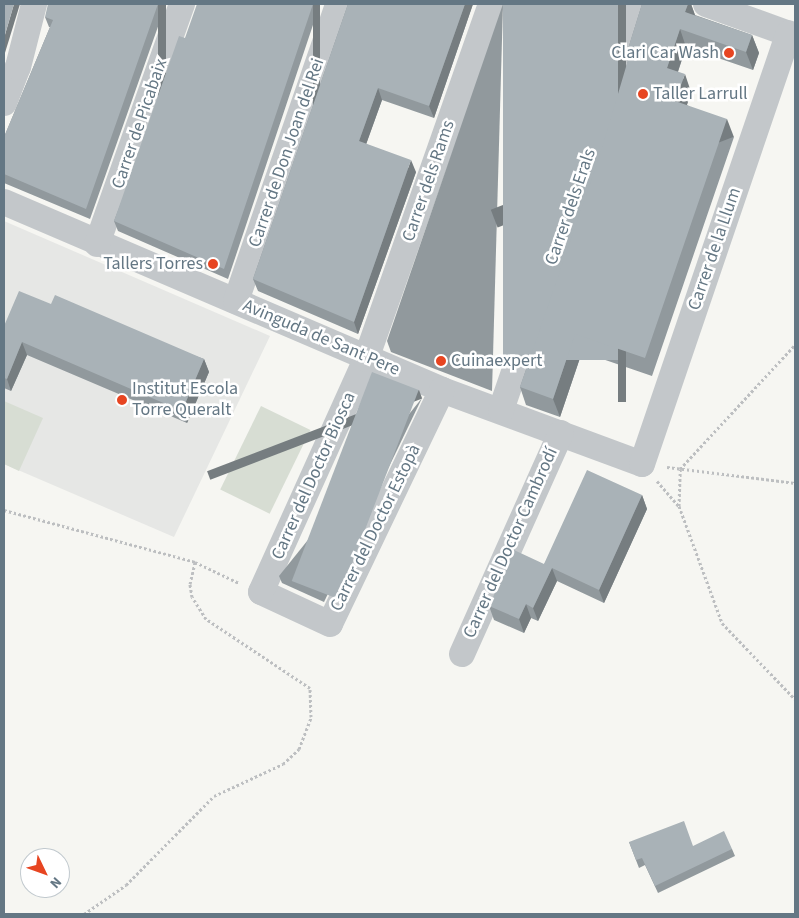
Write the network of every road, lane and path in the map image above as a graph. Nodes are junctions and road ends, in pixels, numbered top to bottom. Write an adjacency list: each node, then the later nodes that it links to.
1 (34, 4): 8 (street)
2 (182, 4): 10 (street, Carrer de Picabaix)
3 (338, 4): 11 (street, Carrer de Don Joan del Rei)
4 (492, 4): 13 (street, Carrer dels Rams)
5 (640, 4): 15 (street, Carrer dels Erals)
6 (706, 4): 7 (street)
7 (792, 35): 17 (street, Carrer de la Llum)
8 (4, 103)
9 (4, 202): 10 (street, Avinguda de Sant Pere)
10 (97, 244): 11 (street, Avinguda de Sant Pere)
11 (236, 301): 13 (street, Avinguda de Sant Pere)
12 (795, 345): 18 (path)
13 (366, 359): 14 (street, Avinguda de Sant Pere); 23 (street, Carrer del Doctor Biosca)
14 (442, 390): 15 (street, Avinguda de Sant Pere); 23 (street, Carrer del Doctor Estopà)
15 (501, 410): 16 (street, Avinguda de Sant Pere)
16 (561, 433): 17 (street, Avinguda de Sant Pere); 24 (street, Carrer del Doctor Cambrodí)
17 (642, 464): 18 (path); 20 (path)
18 (680, 469): 19 (path); 20 (path)
19 (795, 483)
20 (679, 506): 25 (path)
21 (4, 510): 22 (path)
22 (195, 562): 23 (path); 26 (path)
23 (261, 592)
24 (462, 654)
25 (795, 699)
26 (84, 914)

